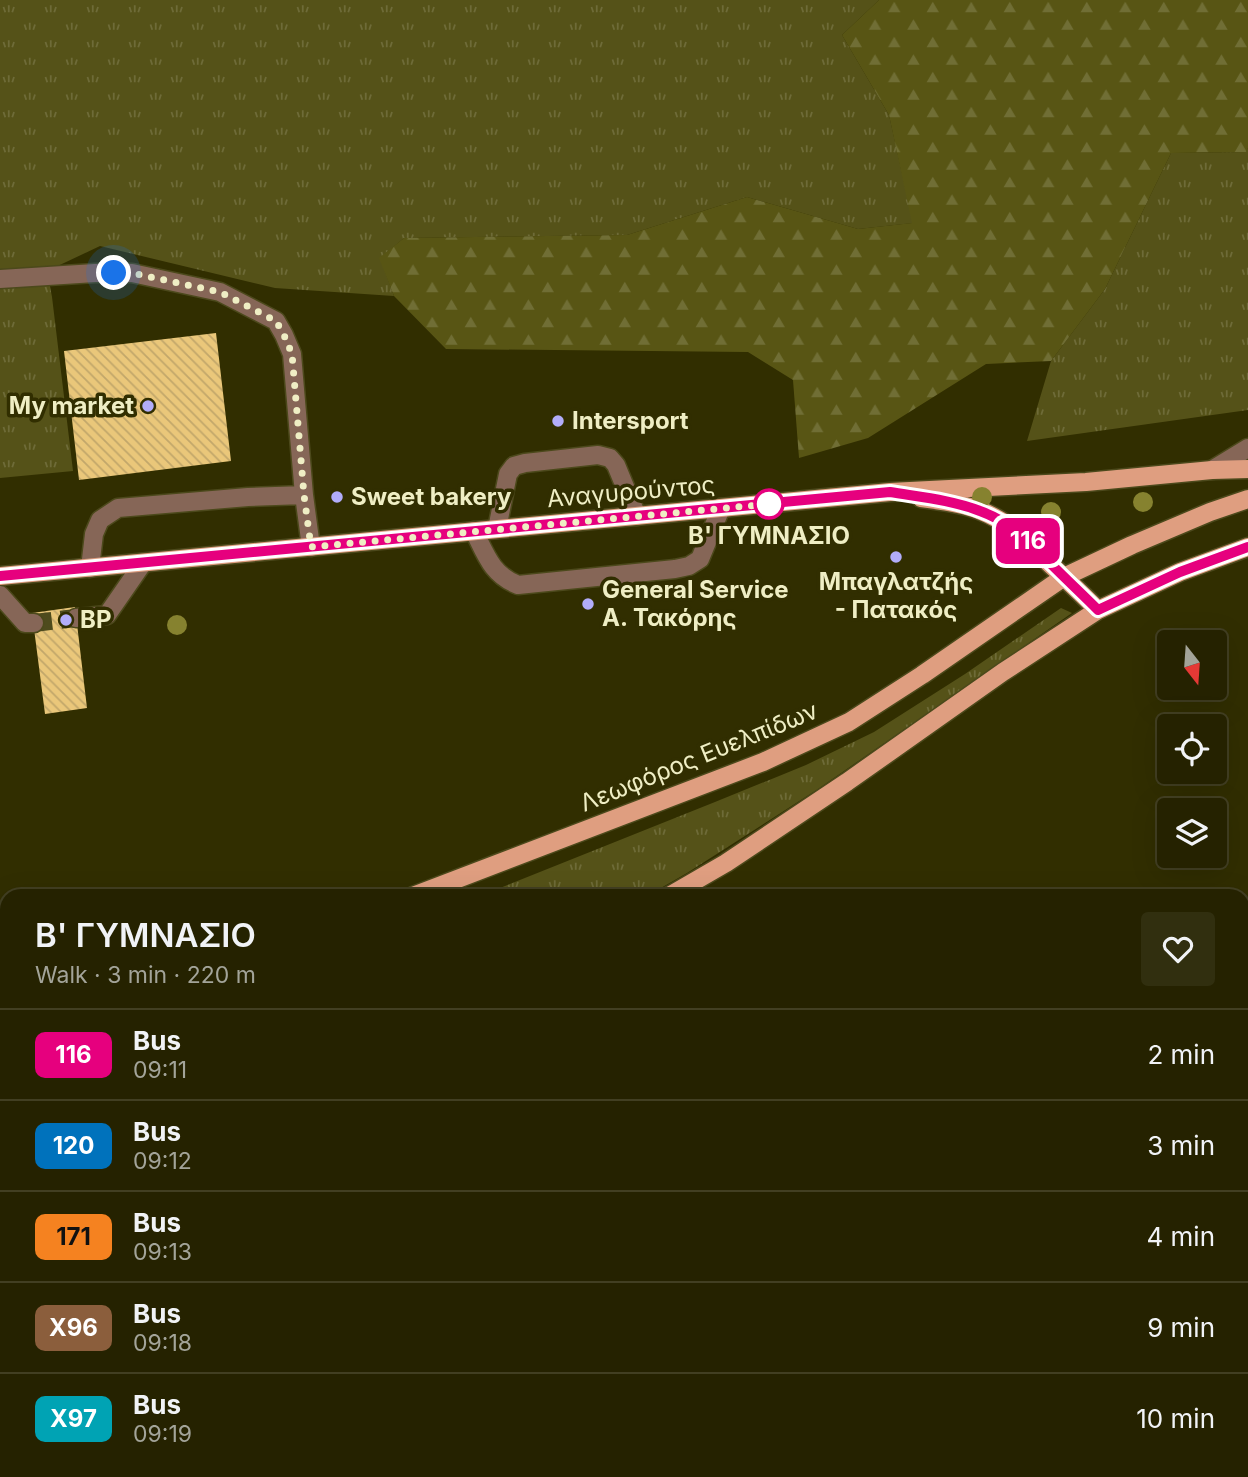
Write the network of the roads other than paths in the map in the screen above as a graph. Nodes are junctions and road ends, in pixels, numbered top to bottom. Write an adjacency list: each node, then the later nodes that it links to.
1 (0, 279): 6 (street)
2 (1248, 448): 4 (street)
3 (1248, 469): 4 (main road, Αναγυρούντος)
4 (1212, 470): 5 (main road, Αναγυρούντος)
5 (890, 492): 8 (main road, Αναγυρούντος); 17 (main road, Αναγυρούντος)
6 (304, 495): 12 (street); 15 (street)
7 (1248, 499): 17 (main road, Λεωφόρος Ευελπίδων)
8 (721, 508): 9 (main road, Αναγυρούντος); 11 (street)
9 (638, 516): 10 (main road, Αναγυρούντος); 10 (street)
10 (497, 529): 11 (main road, Αναγυρούντος)
11 (474, 531): 12 (main road, Αναγυρούντος)
12 (311, 547): 14 (main road, Αναγυρούντος)
13 (1248, 547): 19 (main road)
14 (143, 563): 15 (main road, Αναγυρούντος); 20 (street)
15 (90, 568): 16 (main road, Αναγυρούντος)
16 (0, 576)
17 (1065, 577): 19 (main road, Αναγυρούντος); 22 (main road, Λεωφόρος Ευελπίδων)
18 (0, 595): 21 (street)
19 (1098, 610): 23 (main road)
20 (76, 618)
21 (34, 623)
22 (430, 889)
23 (681, 889)

